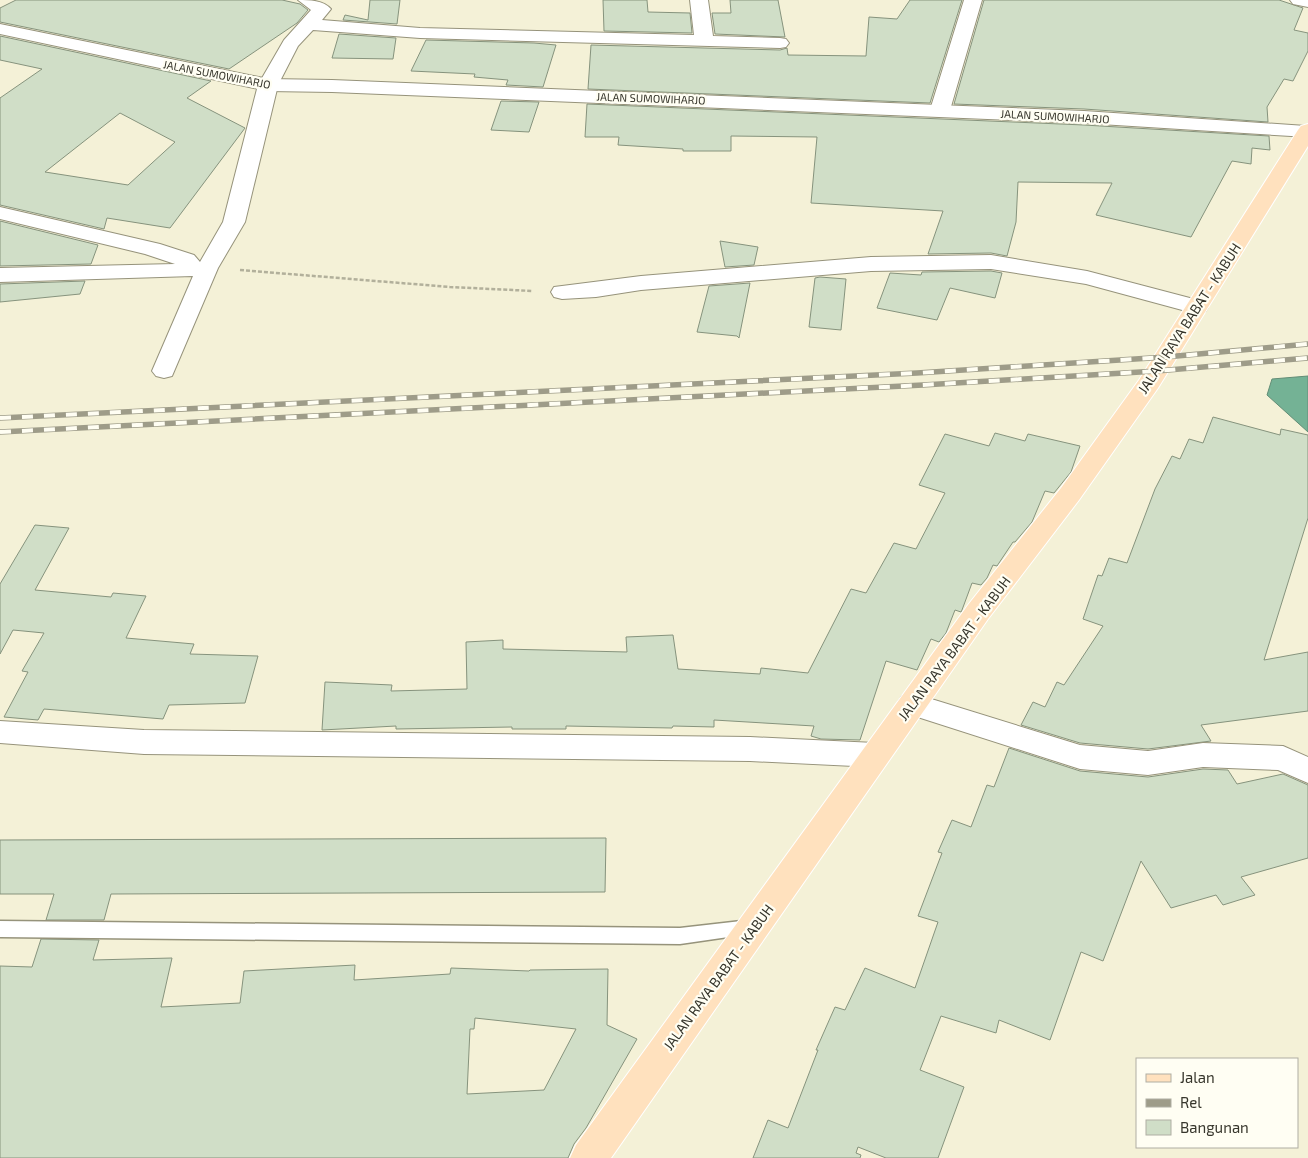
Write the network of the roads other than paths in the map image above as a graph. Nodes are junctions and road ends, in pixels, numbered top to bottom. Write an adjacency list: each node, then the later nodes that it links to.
1 (307, 0): 6 (street)
2 (698, 0): 8 (street)
3 (973, 0): 11 (street)
4 (1299, 0): 5 (street)
5 (1308, 2)
6 (309, 24): 8 (street); 10 (street)
7 (0, 29): 10 (street, JALAN SUMOWIHARJO)
8 (704, 40): 9 (street)
9 (780, 43)
10 (268, 85): 11 (street, JALAN SUMOWIHARJO); 14 (street)
11 (940, 110): 12 (street, JALAN SUMOWIHARJO)
12 (1307, 131): 17 (main road, JALAN RAYA BABAT - KABUH)
13 (0, 213): 14 (street)
14 (199, 268): 15 (street); 18 (street)
15 (0, 275)
16 (562, 292): 17 (street)
17 (1197, 307): 19 (main road, JALAN RAYA BABAT - KABUH)
18 (164, 371)
19 (912, 704): 21 (main road, JALAN RAYA BABAT - KABUH); 22 (street)
20 (0, 732): 21 (street)
21 (875, 755): 23 (main road, JALAN RAYA BABAT - KABUH)
22 (1308, 771)
23 (754, 928): 24 (lane); 25 (main road, JALAN RAYA BABAT - KABUH)
24 (0, 929)
25 (589, 1158)

